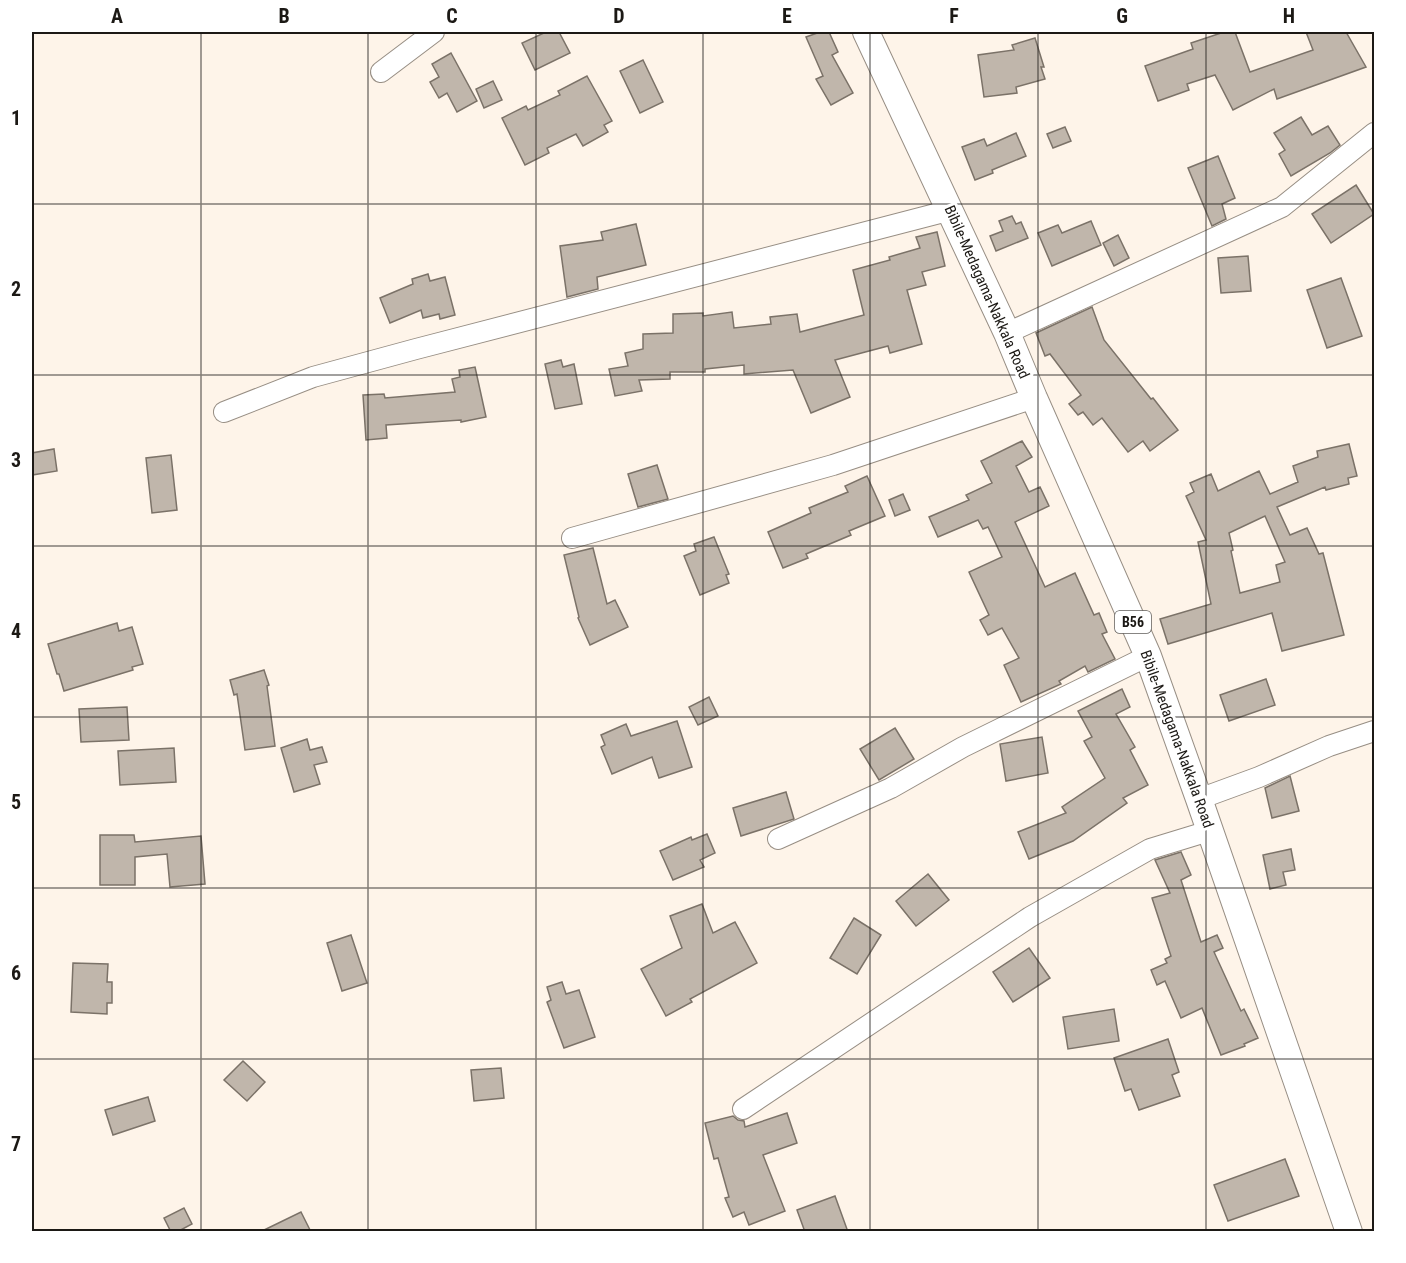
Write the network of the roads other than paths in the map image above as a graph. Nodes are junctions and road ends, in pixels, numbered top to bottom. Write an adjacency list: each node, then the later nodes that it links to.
1 (434, 32): 3 (lane)
2 (866, 32): 5 (main road, Bibile-Medagama-Nakkala Road / B56)
3 (381, 72)
4 (1374, 133): 6 (lane)
5 (951, 210): 6 (main road, Bibile-Medagama-Nakkala Road / B56); 8 (lane)
6 (1007, 333): 7 (main road, Bibile-Medagama-Nakkala Road / B56)
7 (1034, 398): 9 (lane); 10 (main road, Bibile-Medagama-Nakkala Road / B56)
8 (224, 412)
9 (572, 538)
10 (1148, 656): 12 (main road, Bibile-Medagama-Nakkala Road / B56); 14 (lane)
11 (1374, 731): 12 (lane)
12 (1199, 799): 13 (main road, Bibile-Medagama-Nakkala Road / B56)
13 (1209, 831): 15 (lane); 16 (main road, Bibile-Medagama-Nakkala Road / B56)
14 (778, 839)
15 (743, 1109)
16 (1349, 1232)

